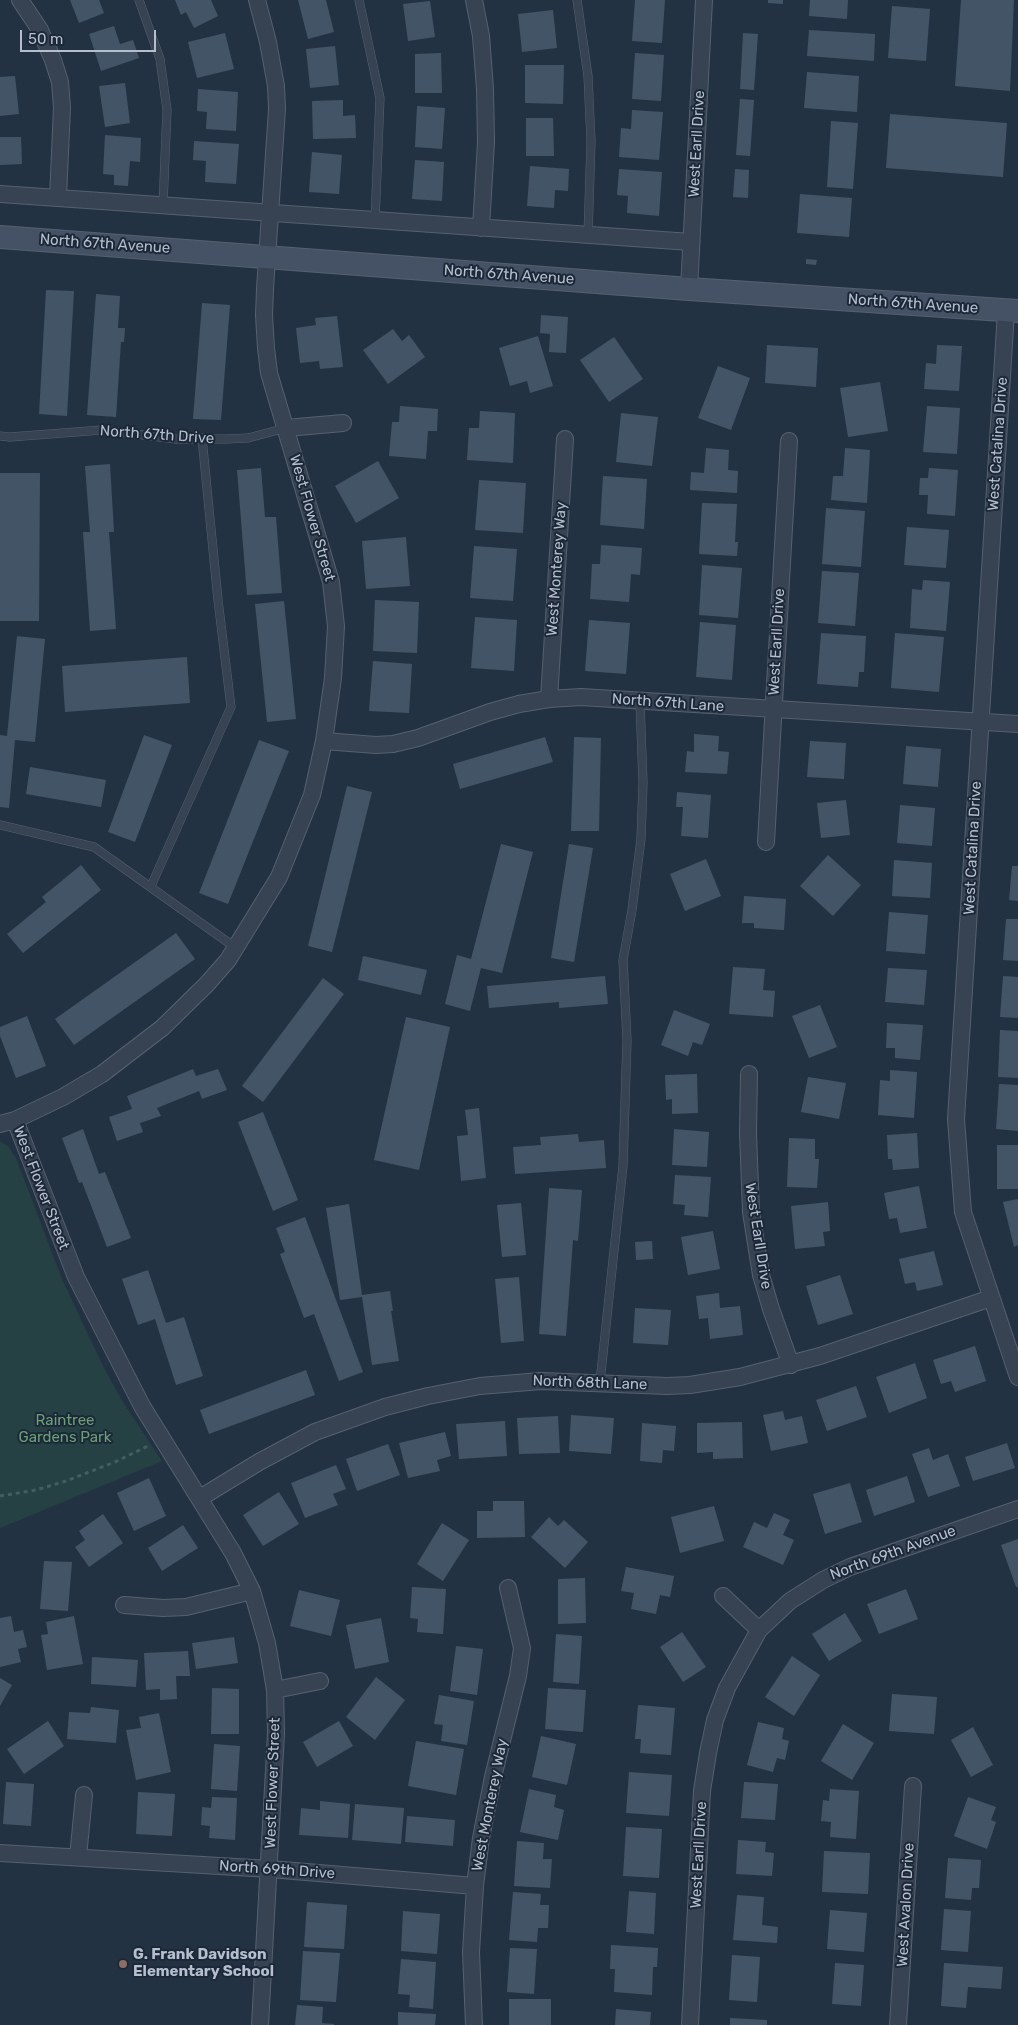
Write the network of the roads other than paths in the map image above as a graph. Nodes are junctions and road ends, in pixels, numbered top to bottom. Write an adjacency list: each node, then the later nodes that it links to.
1 (20, 0): 9 (street)
2 (138, 0): 10 (lane)
3 (257, 0): 11 (street, West Flower Street)
4 (359, 0): 12 (lane)
5 (474, 0): 13 (street)
6 (577, 0): 14 (lane)
7 (704, 0): 16 (street, West Earll Drive)
8 (0, 194): 9 (street)
9 (58, 198): 10 (street)
10 (163, 206): 11 (street)
11 (271, 213): 12 (street); 17 (street, West Flower Street)
12 (375, 221): 13 (street)
13 (481, 228): 14 (street)
14 (588, 236): 16 (street)
15 (0, 237): 17 (main road, North 67th Avenue)
16 (692, 242): 18 (street, West Earll Drive)
17 (266, 256): 18 (main road, North 67th Avenue); 21 (street, West Flower Street)
18 (689, 289): 19 (main road, North 67th Avenue)
19 (1012, 311): 29 (street, West Catalina Drive)
20 (343, 423): 21 (street, North 67th Drive)
21 (286, 428): 23 (lane, North 67th Drive); 31 (street, West Flower Street)
22 (0, 436): 23 (lane, North 67th Drive)
23 (202, 438): 34 (lane)
24 (565, 439): 26 (street, West Monterey Way)
25 (789, 441): 28 (street, West Earll Drive)
26 (549, 699): 27 (street, North 67th Lane); 31 (street, North 67th Lane)
27 (640, 702): 28 (street, North 67th Lane); 41 (lane)
28 (773, 710): 29 (street, North 67th Lane); 33 (street, West Earll Drive)
29 (980, 722): 30 (street, North 67th Lane); 38 (street, West Catalina Drive)
30 (1018, 724)
31 (324, 741): 35 (street, West Flower Street)
32 (0, 824): 34 (lane)
33 (766, 842)
34 (151, 886): 35 (lane)
35 (236, 948): 37 (street, West Flower Street)
36 (749, 1074): 39 (street, West Earll Drive)
37 (8, 1122): 42 (street, West Flower Street)
38 (991, 1298): 39 (street, North 68th Lane); 40 (street, West Catalina Drive)
39 (791, 1365): 41 (street, North 68th Lane)
40 (1018, 1377)
41 (600, 1382): 42 (street, North 68th Lane)
42 (200, 1498): 45 (street, West Flower Street)
43 (1018, 1509): 48 (street, North 69th Avenue)
44 (508, 1588): 57 (street, West Monterey Way)
45 (252, 1591): 47 (street); 51 (street, West Flower Street)
46 (723, 1596): 48 (street)
47 (124, 1605)
48 (759, 1630): 50 (street, North 69th Avenue)
49 (320, 1681): 51 (street)
50 (727, 1688): 60 (street, West Earll Drive)
51 (275, 1690): 56 (street, West Flower Street)
52 (913, 1786): 61 (street, West Avalon Drive)
53 (84, 1795): 55 (street)
54 (0, 1853): 55 (street, North 69th Drive)
55 (78, 1857): 56 (street, North 69th Drive)
56 (270, 1869): 57 (street, North 69th Drive); 58 (street, West Flower Street)
57 (474, 1886): 59 (street, West Monterey Way)
58 (260, 2025)
59 (474, 2025)
60 (690, 2025)
61 (898, 2025)

